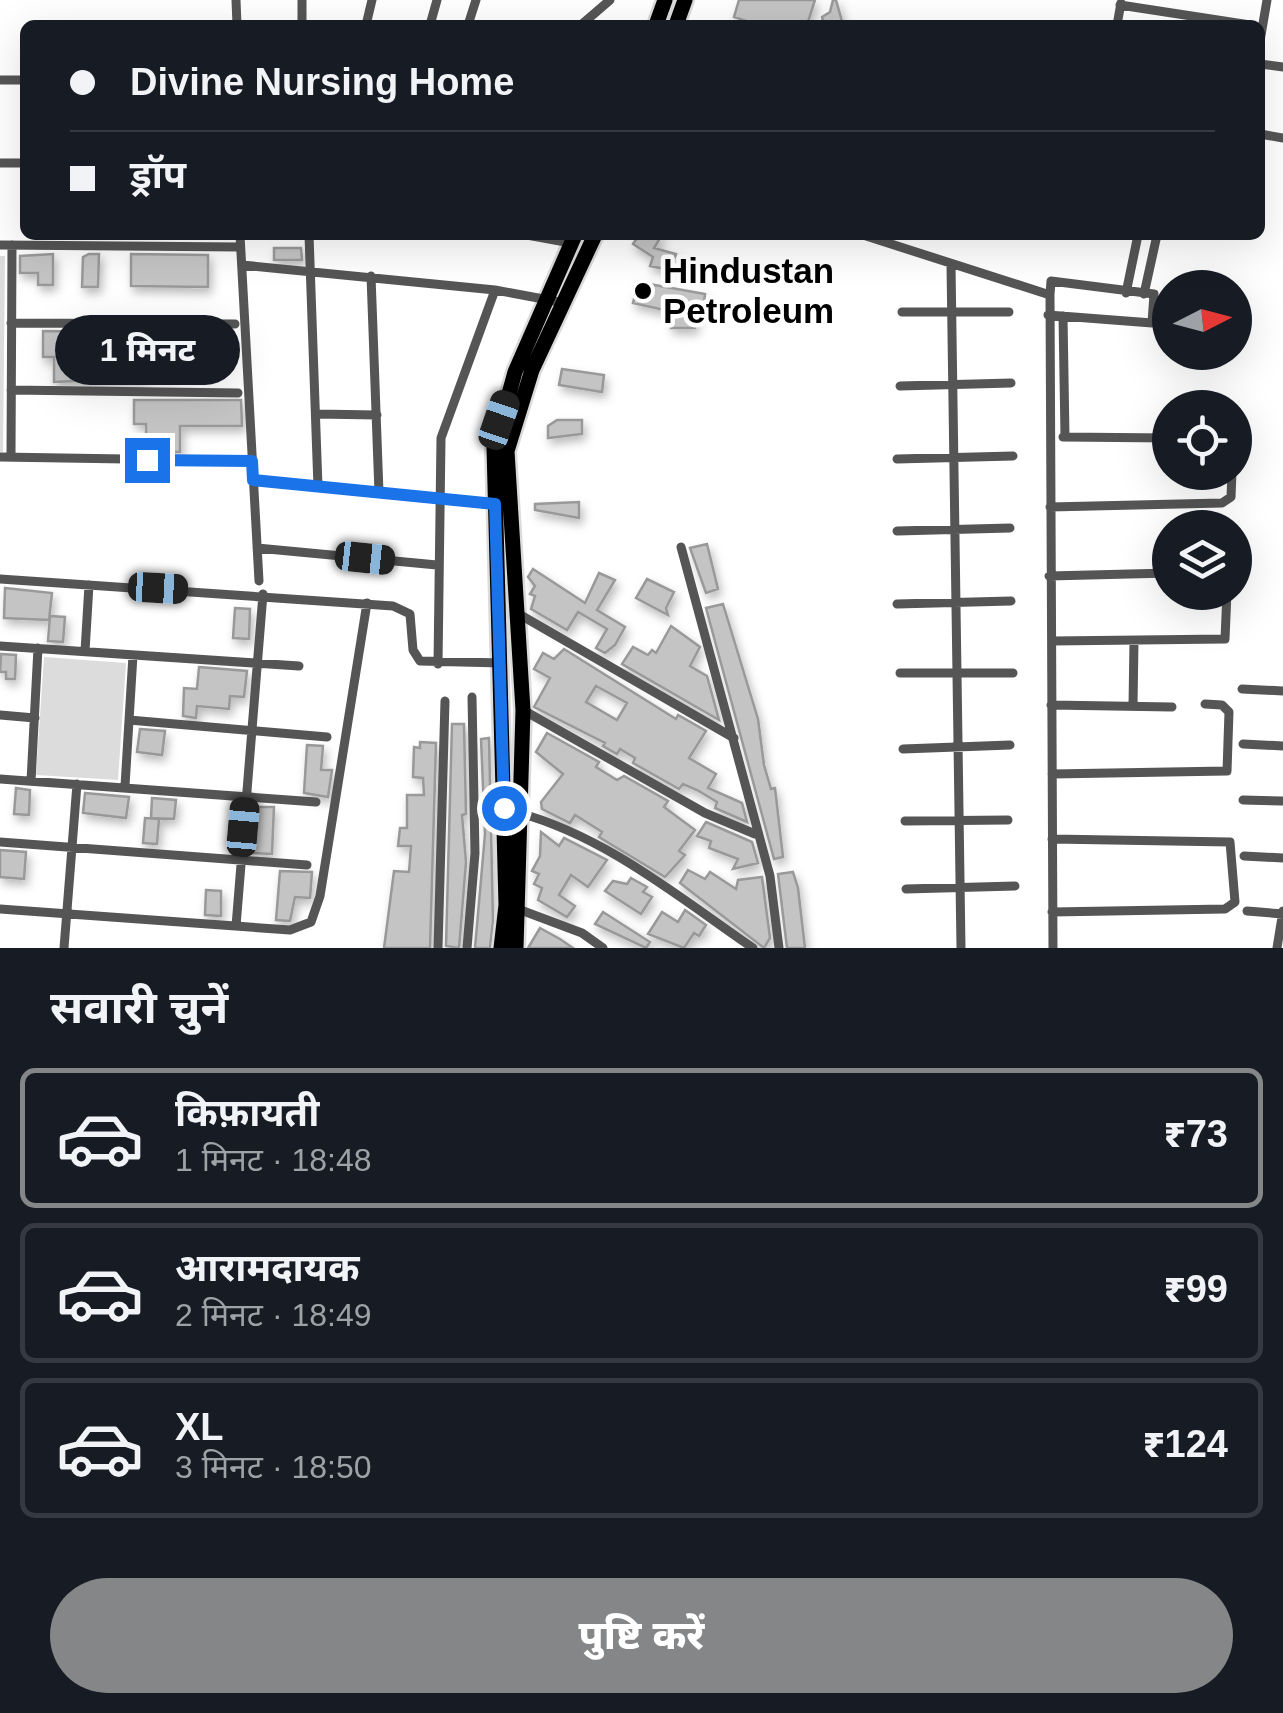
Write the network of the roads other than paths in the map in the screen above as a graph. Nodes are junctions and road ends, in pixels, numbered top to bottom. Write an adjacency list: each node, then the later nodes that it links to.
1 (610, 0): 3 (street)
2 (1121, 2): 4 (street)
3 (588, 20)
4 (1222, 20)
5 (240, 240): 14 (street)
6 (309, 240): 17 (street)
7 (573, 240): 23 (main road)
8 (591, 240): 23 (main road)
9 (878, 240): 16 (street)
10 (1137, 240): 20 (street)
11 (1156, 240): 22 (street)
12 (0, 245): 13 (street)
13 (12, 245): 14 (street); 29 (street)
14 (240, 247): 15 (street)
15 (242, 264): 17 (street); 45 (street)
16 (951, 265): 21 (street); 25 (street)
17 (310, 271): 18 (street); 36 (street)
18 (370, 276): 19 (street); 37 (street)
19 (494, 290): 23 (street); 50 (street)
20 (1126, 293): 21 (street); 22 (street)
21 (1050, 294): 27 (street)
22 (1144, 294): 28 (street)
23 (556, 300): 51 (main road); 70 (main road)
24 (902, 312): 25 (street)
25 (952, 312): 26 (street); 33 (street)
26 (1009, 312)
27 (1048, 315): 28 (street); 38 (street)
28 (1062, 316): 39 (street)
29 (11, 323): 30 (street); 34 (street)
30 (235, 324)
31 (1011, 383): 33 (street)
32 (900, 386): 33 (street)
33 (954, 386): 43 (street)
34 (11, 390): 35 (street); 42 (street)
35 (238, 393)
36 (316, 414): 37 (street); 47 (street)
37 (377, 415): 49 (street)
38 (1050, 437): 39 (street); 52 (street)
39 (1065, 437): 40 (street)
40 (1152, 438)
41 (1013, 456): 43 (street)
42 (6, 457): 45 (street)
43 (955, 458): 44 (street); 54 (street)
44 (897, 459)
45 (252, 461): 46 (street)
46 (253, 480): 47 (street); 56 (street)
47 (318, 487): 49 (street)
48 (1232, 490): 52 (street)
49 (379, 493): 50 (street)
50 (443, 502): 51 (street); 58 (street)
51 (495, 504): 78 (main road)
52 (1050, 507): 60 (street)
53 (1010, 528): 54 (street)
54 (956, 530): 55 (street); 67 (street)
55 (897, 531)
56 (257, 548): 58 (street); 62 (street)
57 (681, 548): 98 (street)
58 (437, 565): 79 (street)
59 (1152, 574): 60 (street)
60 (1049, 576): 71 (street)
61 (0, 579): 63 (street)
62 (259, 580)
63 (89, 584): 64 (street); 75 (street)
64 (263, 594): 66 (street); 77 (street)
65 (1011, 601): 67 (street)
66 (367, 603): 79 (street); 134 (street)
67 (957, 603): 68 (street); 82 (street)
68 (897, 604)
69 (1226, 610): 72 (street)
70 (516, 613): 92 (main road); 98 (street)
71 (1052, 641): 72 (street); 89 (street)
72 (1134, 641): 90 (street)
73 (0, 646): 74 (street)
74 (38, 648): 75 (street); 94 (street)
75 (84, 651): 76 (street)
76 (133, 654): 77 (street); 95 (street)
77 (257, 663): 80 (street); 96 (street)
78 (502, 663): 79 (street); 138 (main road)
79 (438, 664)
80 (299, 666)
81 (900, 673): 82 (street)
82 (958, 673): 83 (street); 102 (street)
83 (1012, 673)
84 (1242, 689): 85 (street)
85 (1283, 692)
86 (472, 696): 137 (street)
87 (445, 701): 136 (street)
88 (1205, 704): 104 (street)
89 (1051, 705): 90 (street); 104 (street)
90 (1132, 706): 91 (street)
91 (1172, 706)
92 (522, 710): 113 (main road); 117 (street)
93 (0, 715): 94 (street)
94 (35, 718): 106 (street)
95 (129, 720): 96 (street); 108 (street)
96 (252, 730): 97 (street); 109 (street)
97 (327, 736)
98 (734, 738): 117 (street)
99 (1242, 744): 101 (street)
100 (1010, 746): 102 (street)
101 (1283, 746)
102 (958, 747): 103 (street); 114 (street)
103 (903, 749)
104 (1052, 774): 118 (street)
105 (0, 778): 106 (street)
106 (31, 781): 107 (street)
107 (77, 784): 108 (street); 120 (street)
108 (124, 786): 109 (street)
109 (246, 793): 111 (street); 123 (street)
110 (1242, 800): 112 (street)
111 (316, 802)
112 (1283, 802)
113 (519, 813): 128 (main road); 141 (street)
114 (959, 820): 115 (street); 116 (street); 126 (street)
115 (1008, 820)
116 (905, 821)
117 (756, 834): 142 (street)
118 (1052, 839): 131 (street); 131 (street)
119 (0, 842): 120 (street)
120 (72, 846): 123 (street); 133 (street)
121 (1244, 856): 122 (street)
122 (1283, 858)
123 (240, 861): 124 (street); 134 (street)
124 (307, 864)
125 (1015, 886): 126 (street)
126 (960, 888): 127 (street); 143 (street)
127 (906, 889)
128 (518, 908): 139 (main road); 140 (street)
129 (0, 909): 133 (street)
130 (1247, 911): 132 (street)
131 (1052, 912): 144 (street)
132 (1283, 913): 145 (street)
133 (66, 914): 134 (street); 135 (street)
134 (236, 926)
135 (64, 948)
136 (438, 948)
137 (467, 948)
138 (501, 948)
139 (516, 948)
140 (603, 948)
141 (753, 948)
142 (778, 948)
143 (961, 948)
144 (1053, 948)
145 (1277, 948)

